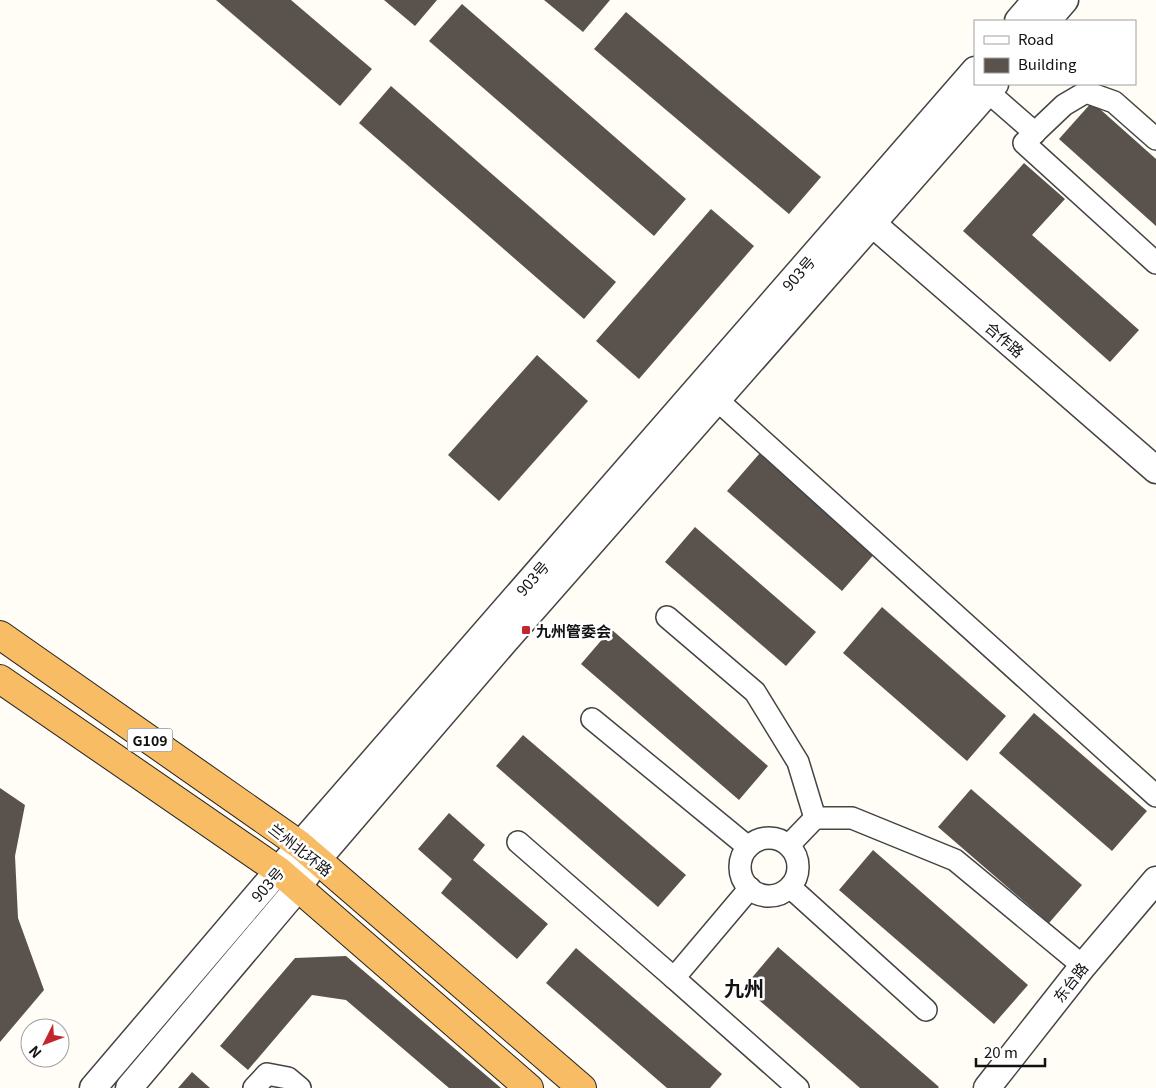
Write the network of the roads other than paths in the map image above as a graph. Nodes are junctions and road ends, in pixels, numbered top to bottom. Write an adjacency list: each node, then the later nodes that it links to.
1 (1036, 0): 3 (street)
2 (1065, 0): 4 (street)
3 (1019, 20)
4 (1048, 20)
5 (977, 85): 9 (street, 903号)
6 (984, 85): 7 (street)
7 (1035, 133): 8 (street); 10 (street)
8 (1156, 139)
9 (863, 215): 11 (street, 903号); 12 (street, 合作路)
10 (1156, 263)
11 (709, 392): 17 (street); 22 (street, 903号)
12 (1156, 470)
13 (667, 617): 18 (street)
14 (0, 635): 22 (highway, 兰州北环路 / G109)
15 (0, 679): 23 (highway, 兰州北环路 / G109)
16 (592, 719): 21 (street)
17 (1156, 796)
18 (815, 818): 20 (street); 27 (street)
19 (518, 842): 28 (street)
20 (789, 846): 21 (street); 25 (street)
21 (748, 847): 26 (street)
22 (308, 852): 23 (street, 903号); 35 (highway, 兰州北环路 / G109)
23 (288, 880): 30 (street, 903号); 31 (street); 34 (highway, 兰州北环路 / G109)
24 (1156, 880): 27 (street, 东台路)
25 (790, 886): 26 (street); 29 (street)
26 (750, 888): 28 (street)
27 (1082, 966): 37 (street, 东台路)
28 (674, 978): 36 (street)
29 (926, 1010)
30 (93, 1088)
31 (129, 1088)
32 (254, 1088): 33 (street)
33 (300, 1088)
34 (529, 1088)
35 (582, 1088)
36 (798, 1088)
37 (987, 1088)

